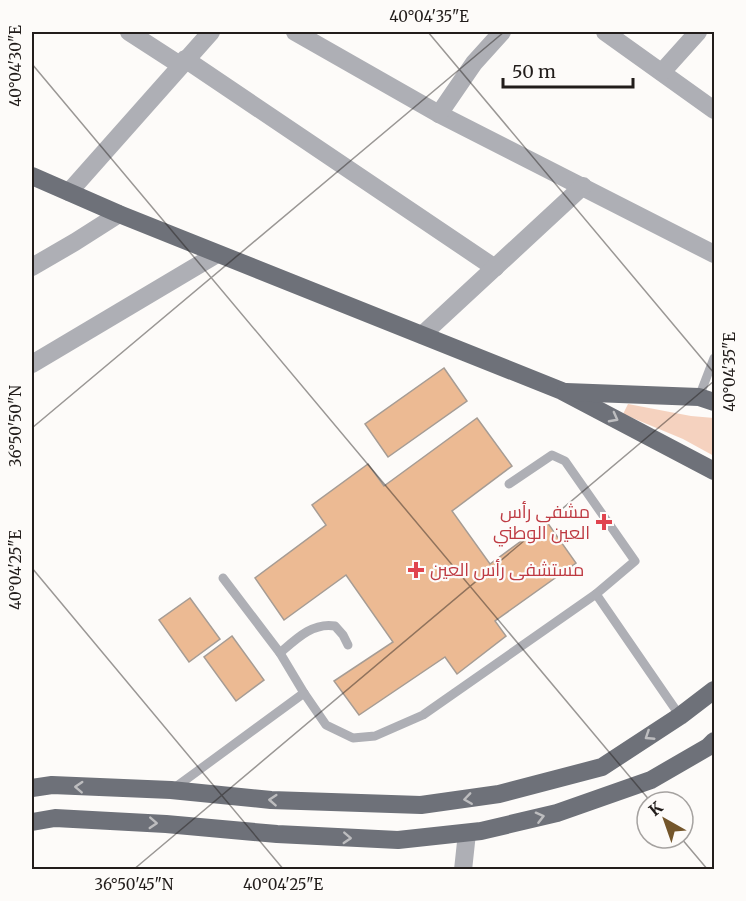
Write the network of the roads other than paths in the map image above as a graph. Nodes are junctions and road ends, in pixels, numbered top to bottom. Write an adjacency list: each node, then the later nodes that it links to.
1 (129, 32): 7 (street)
2 (211, 32): 7 (street)
3 (295, 32): 10 (street)
4 (502, 32): 10 (street)
5 (605, 32): 8 (street)
6 (698, 32): 8 (street)
7 (183, 62): 13 (street); 18 (street)
8 (662, 72): 9 (street)
9 (714, 110)
10 (439, 114): 12 (street)
11 (32, 176): 13 (main road)
12 (583, 186): 16 (street); 18 (street)
13 (69, 192): 14 (main road)
14 (118, 214): 15 (main road); 17 (street)
15 (217, 254): 19 (main road); 21 (street)
16 (714, 254)
17 (32, 267)
18 (495, 268): 19 (street)
19 (422, 335): 22 (main road)
20 (714, 358): 23 (lane)
21 (32, 364)
22 (562, 391): 23 (main road); 24 (main road, one-way to 24)
23 (707, 399)
24 (714, 471)
25 (509, 484): 27 (lane)
26 (223, 578): 29 (lane)
27 (596, 594): 31 (lane); 32 (lane)
28 (348, 645): 29 (lane)
29 (280, 653): 31 (lane)
30 (714, 690): 32 (main road)
31 (304, 693): 35 (lane)
32 (680, 716): 35 (main road, one-way to 35)
33 (714, 741): 37 (main road, one-way to 33)
34 (32, 788): 35 (main road, one-way to 34)
35 (171, 790)
36 (32, 822): 37 (main road, one-way to 37)
37 (466, 833): 38 (street)
38 (463, 870)

